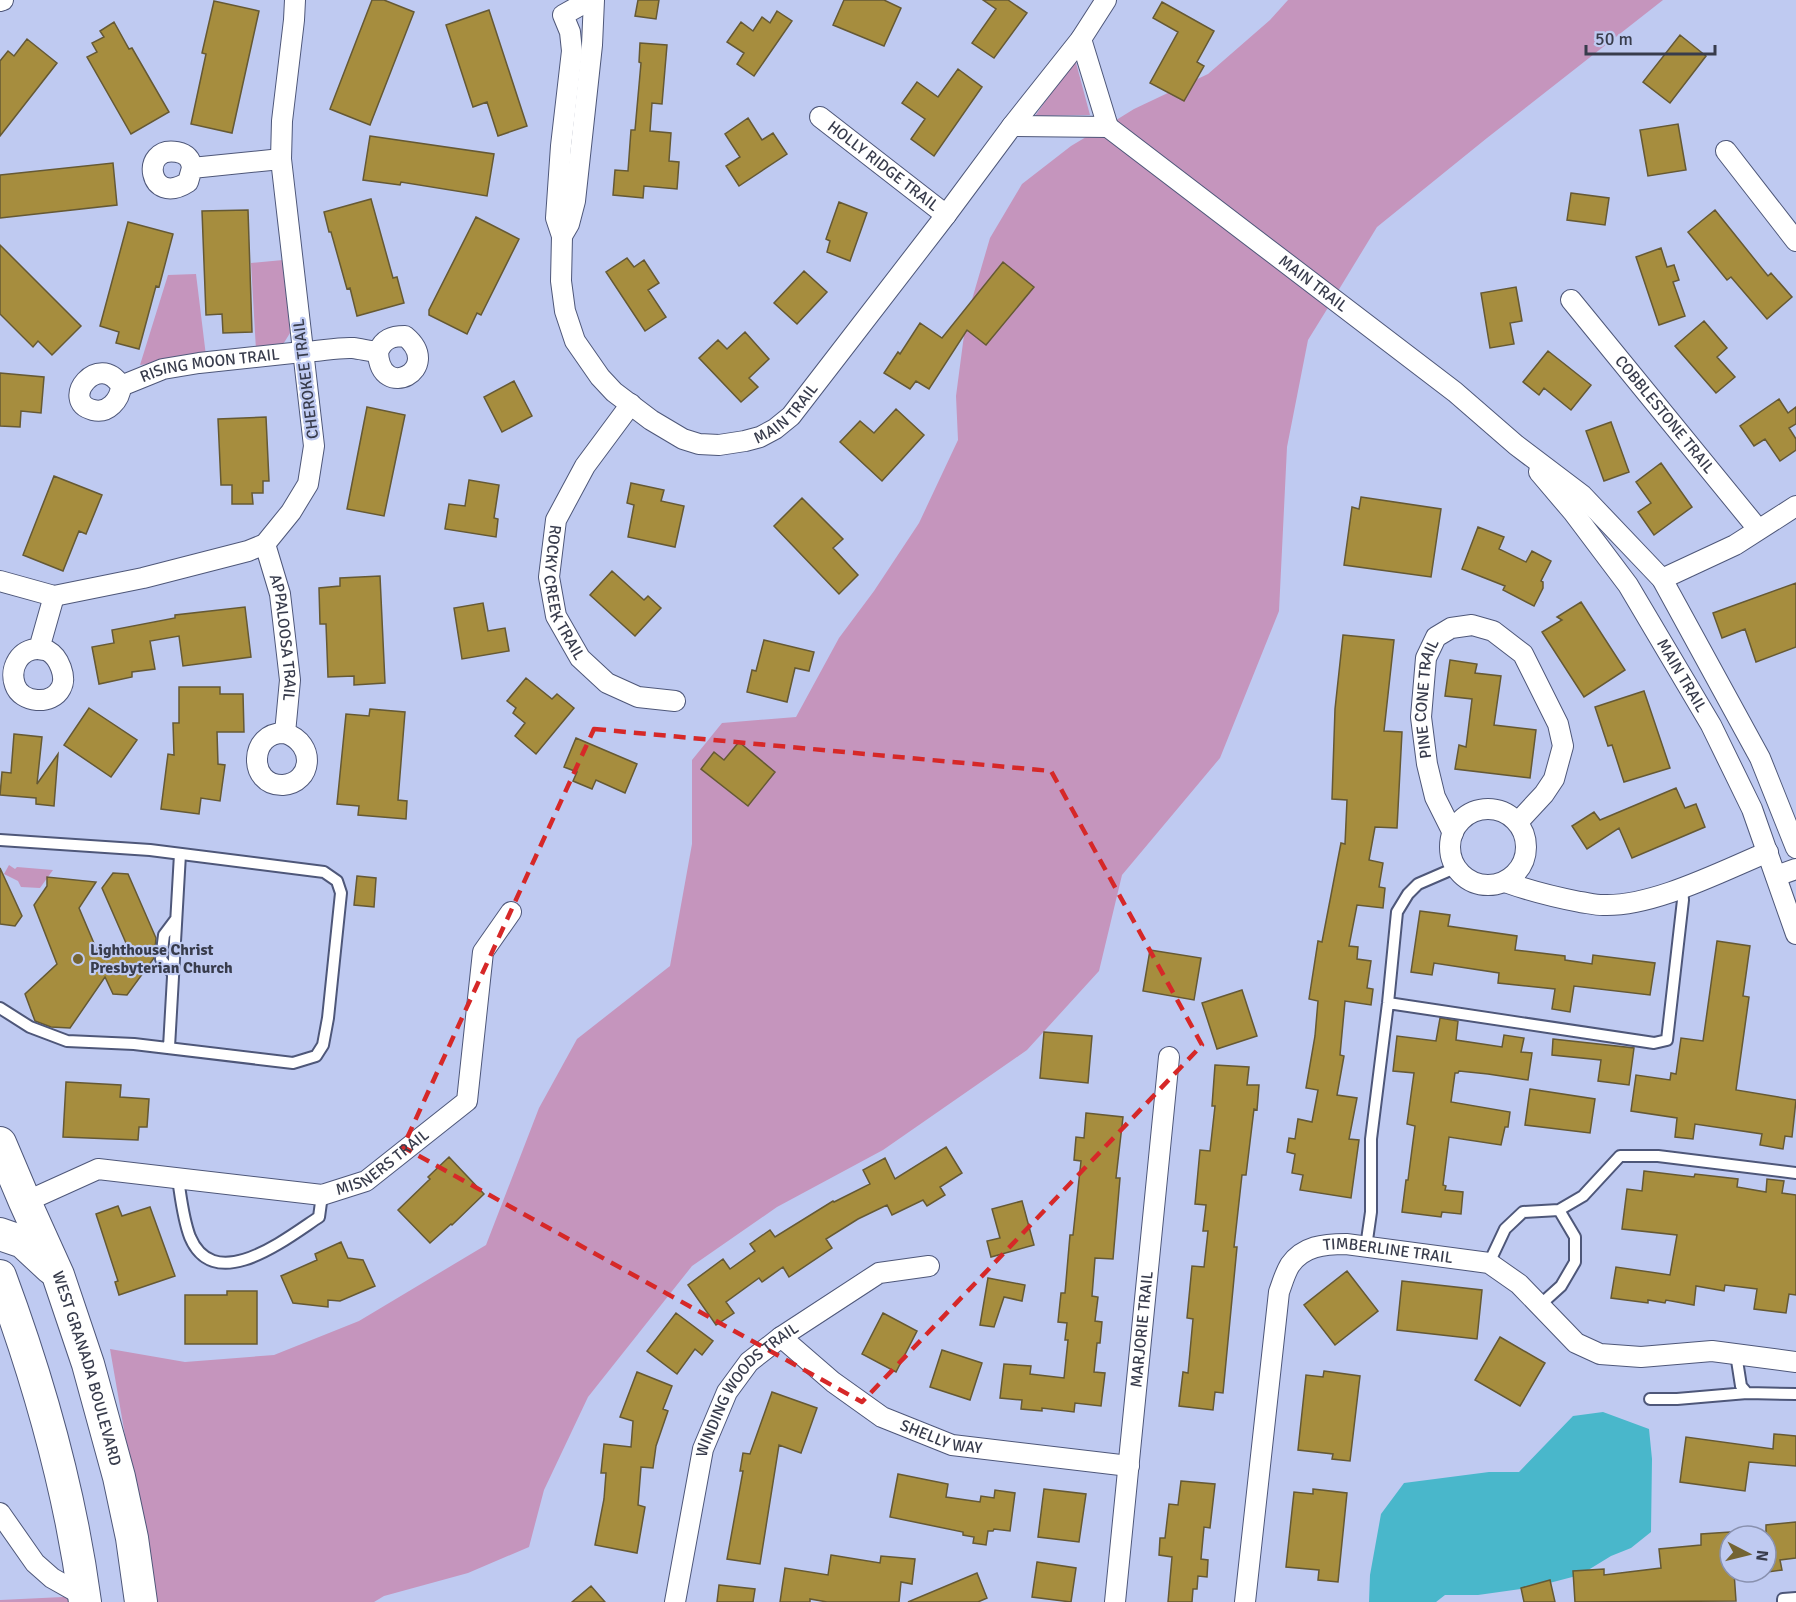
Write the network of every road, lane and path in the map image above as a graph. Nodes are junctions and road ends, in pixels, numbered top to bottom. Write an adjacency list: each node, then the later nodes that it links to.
1 (295, 0): 11 (street, CHEROKEE TRAIL)
2 (585, 0): 5 (street, MAIN TRAIL)
3 (594, 0): 14 (street, MAIN TRAIL)
4 (1106, 0): 6 (street, MAIN TRAIL)
5 (557, 8): 14 (street, MAIN TRAIL)
6 (1081, 39): 8 (street, MAIN TRAIL); 9 (street)
7 (820, 117): 13 (street, HOLLY RIDGE TRAIL)
8 (1012, 126): 9 (street); 13 (street, MAIN TRAIL)
9 (1108, 127): 21 (street, MAIN TRAIL)
10 (1726, 151): 15 (street)
11 (280, 159): 12 (street); 17 (street, CHEROKEE TRAIL)
12 (192, 168)
13 (946, 214): 20 (street, MAIN TRAIL)
14 (562, 236): 20 (street, MAIN TRAIL)
15 (1796, 241)
16 (1571, 300): 23 (street, COBBLESTONE TRAIL)
17 (302, 352): 18 (street, RISING MOON TRAIL); 19 (street, RISING MOON TRAIL); 24 (street, CHEROKEE TRAIL)
18 (378, 352)
19 (121, 386)
20 (631, 404): 33 (street, ROCKY CREEK TRAIL)
21 (1516, 445): 25 (street, MAIN TRAIL); 26 (street, MAIN TRAIL)
22 (1796, 506): 23 (street)
23 (1758, 529): 27 (street)
24 (265, 544): 29 (street); 34 (street, APPALOOSA TRAIL)
25 (1634, 551): 26 (street); 27 (street, MAIN TRAIL)
26 (1614, 567): 31 (street, MAIN TRAIL)
27 (1662, 579): 30 (street, MAIN TRAIL)
28 (0, 581): 29 (street)
29 (54, 596): 32 (street)
30 (1676, 606): 31 (street); 35 (street, MAIN TRAIL)
31 (1649, 621): 37 (street, MAIN TRAIL)
32 (39, 649)
33 (675, 701)
34 (285, 733)
35 (1784, 816): 37 (street); 40 (street, MAIN TRAIL)
36 (1518, 822): 38 (street); 38 (street, PINE CONE TRAIL); 46 (street)
37 (1758, 825): 41 (street, MAIN TRAIL)
38 (1453, 833): 43 (street)
39 (0, 840): 42 (lane)
40 (1795, 843)
41 (1768, 852): 45 (street, MAIN TRAIL); 47 (street)
42 (180, 854): 52 (lane); 52 (lane)
43 (1455, 868): 46 (street); 50 (lane)
44 (1796, 869): 45 (street)
45 (1776, 876): 49 (street, MAIN TRAIL)
46 (1505, 882): 47 (street)
47 (1682, 888): 50 (lane)
48 (511, 912): 57 (street, MISNERS TRAIL)
49 (1796, 934)
50 (1388, 1003): 61 (lane)
51 (0, 1008): 52 (lane)
52 (169, 1047)
53 (1169, 1057): 73 (street, MARJORIE TRAIL)
54 (0, 1143): 58 (main road, WEST GRANADA BOULEVARD)
55 (1796, 1173): 59 (lane)
56 (178, 1179): 57 (street, MISNERS TRAIL); 57 (lane); 58 (street, MISNERS TRAIL)
57 (322, 1195)
58 (12, 1197): 64 (main road, WEST GRANADA BOULEVARD)
59 (1559, 1210): 62 (lane); 66 (lane)
60 (0, 1234): 64 (main road)
61 (1366, 1246): 62 (street, TIMBERLINE TRAIL); 80 (street, TIMBERLINE TRAIL)
62 (1489, 1263): 66 (street, TIMBERLINE TRAIL)
63 (929, 1266): 67 (street, WINDING WOODS TRAIL)
64 (58, 1275): 77 (main road, WEST GRANADA BOULEVARD)
65 (0, 1276): 76 (main road)
66 (1540, 1305): 68 (street, TIMBERLINE TRAIL)
67 (781, 1337): 73 (street, SHELLY WAY); 78 (street, WINDING WOODS TRAIL)
68 (1736, 1354): 69 (street, TIMBERLINE TRAIL); 70 (lane)
69 (1796, 1362)
70 (1747, 1393): 71 (lane); 72 (lane)
71 (1796, 1394)
72 (1650, 1399)
73 (1129, 1466): 79 (street, MARJORIE TRAIL)
74 (0, 1513): 76 (street)
75 (1796, 1598): 81 (lane)
76 (88, 1600)
77 (141, 1602)
78 (675, 1602)
79 (1115, 1602)
80 (1245, 1602)
81 (1783, 1602)

